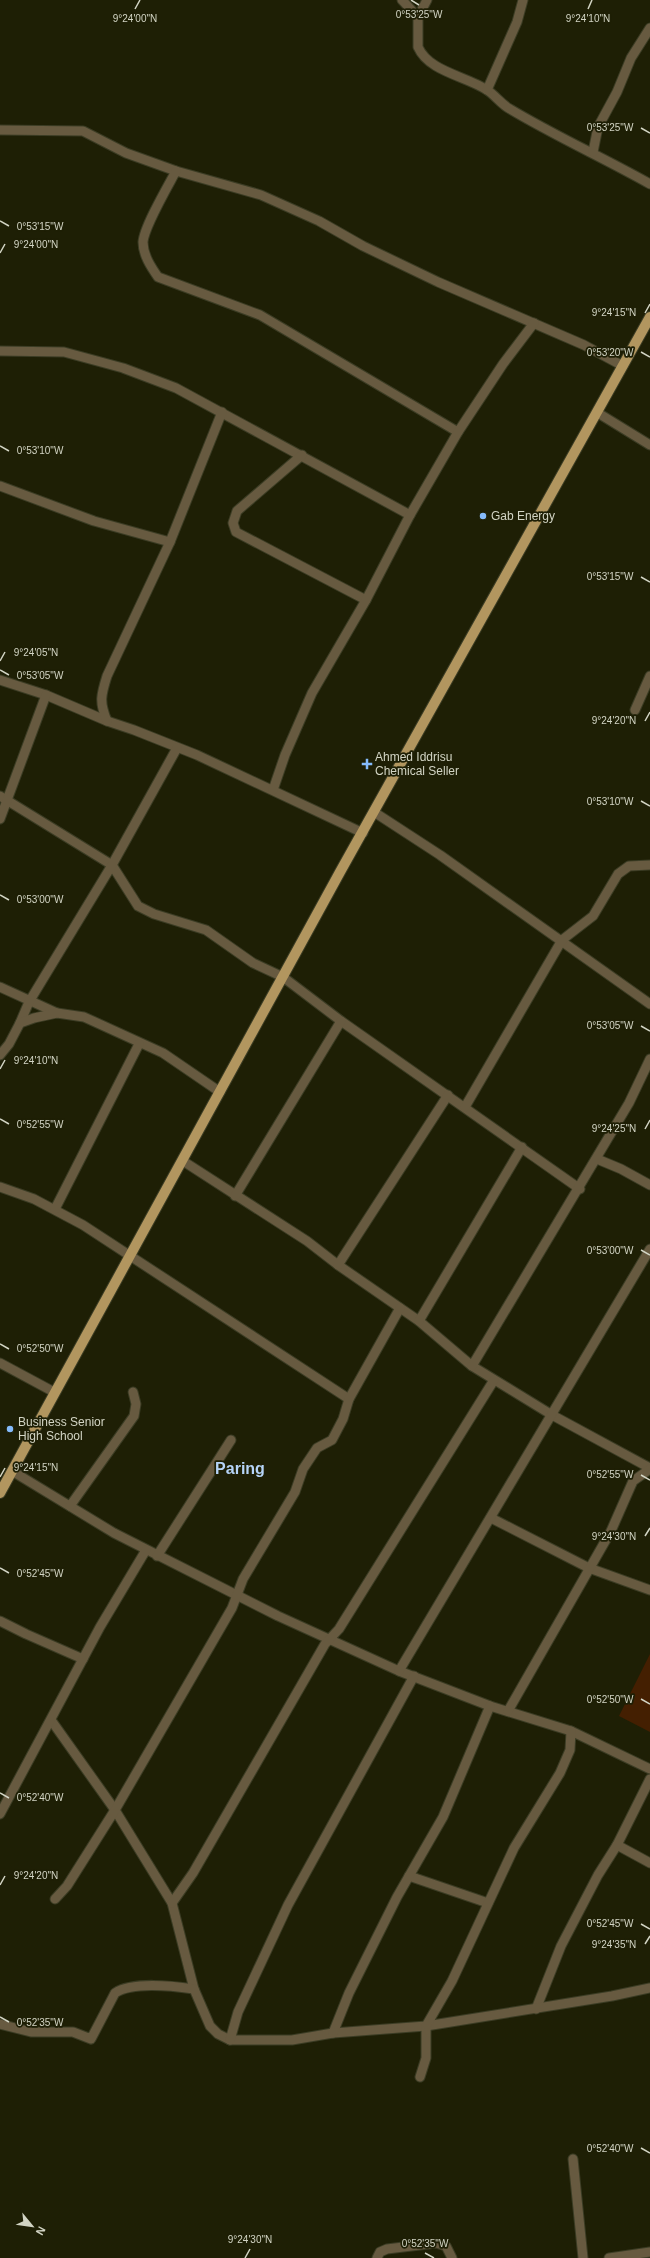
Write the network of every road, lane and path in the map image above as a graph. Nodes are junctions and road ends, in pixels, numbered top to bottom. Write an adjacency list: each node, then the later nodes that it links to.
1 (402, 0): 4 (street)
2 (427, 0): 4 (street)
3 (523, 0): 6 (street)
4 (418, 17): 6 (street)
5 (650, 28): 8 (street)
6 (487, 90): 8 (street)
7 (0, 130): 9 (street)
8 (593, 152): 10 (street)
9 (176, 171): 12 (street); 18 (street)
10 (650, 184)
11 (650, 317): 13 (main road)
12 (534, 323): 15 (street); 18 (street)
13 (647, 330): 15 (main road)
14 (0, 351): 16 (street)
15 (623, 366): 17 (main road)
16 (222, 412): 20 (street); 23 (street)
17 (598, 414): 19 (street); 33 (main road)
18 (458, 432): 22 (street)
19 (650, 445)
20 (302, 455): 22 (street); 24 (street)
21 (0, 486): 23 (street)
22 (410, 515): 24 (street)
23 (170, 542): 29 (street)
24 (366, 600): 31 (street)
25 (650, 676): 28 (street)
26 (0, 680): 27 (street)
27 (46, 695): 29 (street); 32 (street)
28 (635, 710)
29 (106, 721): 30 (street)
30 (177, 748): 31 (street); 36 (street)
31 (273, 790): 35 (street)
32 (4, 798): 34 (street); 36 (street)
33 (374, 812): 35 (main road); 38 (street)
34 (0, 819)
35 (363, 833): 39 (main road)
36 (112, 865): 39 (street); 41 (street)
37 (650, 865): 38 (street)
38 (562, 940): 42 (street); 51 (street)
39 (283, 976): 44 (street); 49 (main road)
40 (0, 987): 41 (street)
41 (29, 1002): 43 (street); 45 (street)
42 (650, 1004)
43 (57, 1013): 45 (street); 46 (street)
44 (340, 1020): 50 (street); 58 (street)
45 (20, 1023): 47 (street)
46 (139, 1044): 49 (street); 59 (street)
47 (0, 1055)
48 (650, 1059): 53 (street)
49 (220, 1092): 54 (main road)
50 (448, 1094): 51 (street); 62 (street)
51 (465, 1107): 52 (street)
52 (522, 1147): 57 (street); 64 (street)
53 (597, 1159): 55 (street); 57 (street)
54 (183, 1161): 58 (street); 61 (main road)
55 (650, 1185)
56 (0, 1187): 59 (street)
57 (580, 1189): 66 (street)
58 (235, 1196): 62 (street)
59 (55, 1210): 61 (street)
60 (650, 1249): 71 (street)
61 (132, 1256): 68 (main road); 70 (street)
62 (338, 1265): 63 (street)
63 (400, 1308): 64 (street); 70 (street)
64 (419, 1321): 66 (street)
65 (0, 1363): 68 (street)
66 (472, 1366): 67 (street)
67 (494, 1380): 71 (street); 84 (street)
68 (54, 1392): 74 (main road)
69 (133, 1392): 76 (street)
70 (349, 1399): 82 (street)
71 (552, 1415): 73 (street); 77 (street)
72 (231, 1440): 79 (street)
73 (650, 1469): 80 (street)
74 (12, 1472): 75 (main road); 76 (street)
75 (0, 1493)
76 (70, 1506): 78 (street)
77 (491, 1518): 80 (street); 86 (street)
78 (146, 1550): 79 (street); 85 (street)
79 (157, 1556): 82 (street)
80 (589, 1568): 81 (street); 89 (street)
81 (650, 1590)
82 (236, 1596): 84 (street); 94 (street)
83 (0, 1621): 85 (street)
84 (330, 1639): 86 (street); 100 (street)
85 (83, 1659): 90 (street)
86 (399, 1671): 87 (street)
87 (414, 1676): 88 (street); 108 (street)
88 (490, 1706): 89 (street); 98 (street)
89 (508, 1710): 91 (street)
90 (51, 1720): 94 (street); 95 (street)
91 (571, 1731): 92 (street); 101 (street)
92 (650, 1768)
93 (650, 1779): 96 (street)
94 (115, 1810): 99 (street); 100 (street)
95 (0, 1814)
96 (617, 1846): 97 (street); 104 (street)
97 (650, 1863)
98 (409, 1876): 101 (street); 107 (street)
99 (55, 1899)
100 (172, 1903): 103 (street)
101 (488, 1903): 106 (street)
102 (650, 1988): 104 (street)
103 (194, 1990): 105 (street); 108 (street)
104 (536, 2009): 106 (street)
105 (0, 2024)
106 (426, 2026): 107 (street); 109 (street)
107 (333, 2033): 108 (street)
108 (230, 2040)
109 (420, 2077)
110 (573, 2159): 115 (street)
111 (650, 2252): 112 (street)
112 (629, 2256): 116 (street)
113 (377, 2258): 114 (street)
114 (452, 2258)
115 (583, 2258)
116 (609, 2258)

